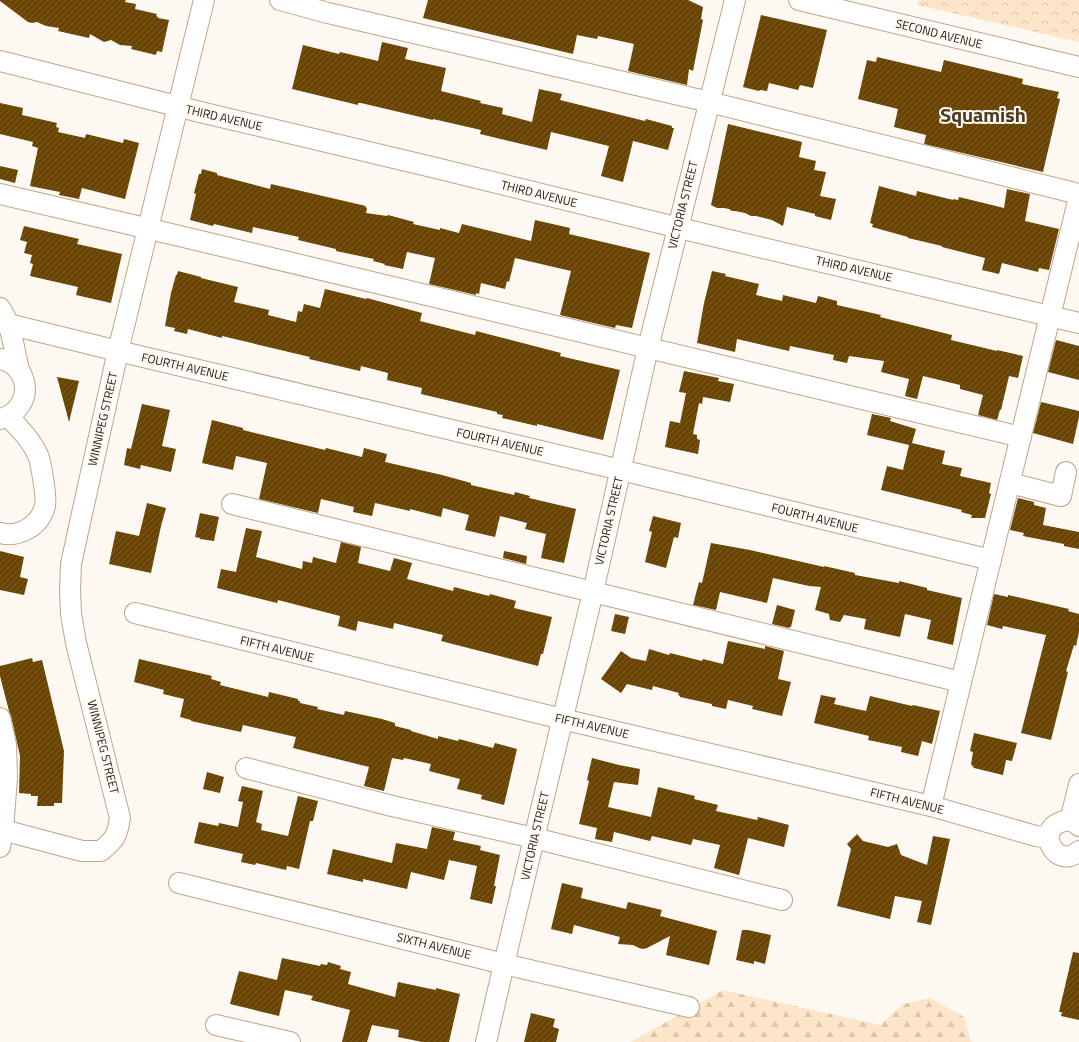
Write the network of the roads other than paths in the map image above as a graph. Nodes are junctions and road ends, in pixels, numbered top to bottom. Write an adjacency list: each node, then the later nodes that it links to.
1 (204, 0): 8 (street, WINNIPEG STREET)
2 (280, 0): 7 (street)
3 (735, 0): 7 (street, VICTORIA STREET)
4 (799, 0): 6 (street, SECOND AVENUE)
5 (0, 61): 8 (street, THIRD AVENUE)
6 (1079, 67)
7 (708, 102): 10 (street); 11 (street, VICTORIA STREET)
8 (178, 106): 11 (street, THIRD AVENUE); 12 (street, WINNIPEG STREET)
9 (0, 194): 12 (street)
10 (1079, 196): 14 (street)
11 (678, 228): 14 (street, THIRD AVENUE); 16 (street, VICTORIA STREET)
12 (148, 229): 16 (street); 17 (street, WINNIPEG STREET)
13 (4, 316): 17 (street, FOURTH AVENUE); 19 (street)
14 (1051, 316): 15 (street, THIRD AVENUE); 21 (street)
15 (1079, 323)
16 (648, 348): 21 (street); 22 (street, VICTORIA STREET)
17 (118, 351): 22 (street, FOURTH AVENUE); 40 (street, WINNIPEG STREET)
18 (0, 359): 19 (street)
19 (19, 370): 20 (street)
20 (4, 418): 26 (street)
21 (1021, 437): 24 (street)
22 (620, 470): 27 (street, FOURTH AVENUE); 28 (street, VICTORIA STREET)
23 (1066, 472): 24 (street)
24 (1010, 483): 27 (street)
25 (232, 504): 28 (street)
26 (0, 533)
27 (991, 560): 30 (street)
28 (593, 592): 30 (street); 32 (street, VICTORIA STREET)
29 (135, 613): 32 (street, FIFTH AVENUE)
30 (961, 682): 36 (street)
31 (0, 718): 33 (street)
32 (562, 719): 36 (street, FIFTH AVENUE); 38 (street, VICTORIA STREET)
33 (3, 745): 40 (street)
34 (246, 768): 38 (street)
35 (1079, 784): 37 (street)
36 (931, 806): 39 (street, FIFTH AVENUE)
37 (1075, 823): 39 (street)
38 (534, 838): 43 (street); 44 (street, VICTORIA STREET)
39 (1049, 838): 41 (street)
40 (1, 839)
41 (1079, 851)
42 (179, 883): 44 (street, SIXTH AVENUE)
43 (782, 900)
44 (504, 964): 45 (street, SIXTH AVENUE); 48 (street, VICTORIA STREET)
45 (689, 1007)
46 (216, 1025): 47 (street)
47 (290, 1042)
48 (486, 1042)

